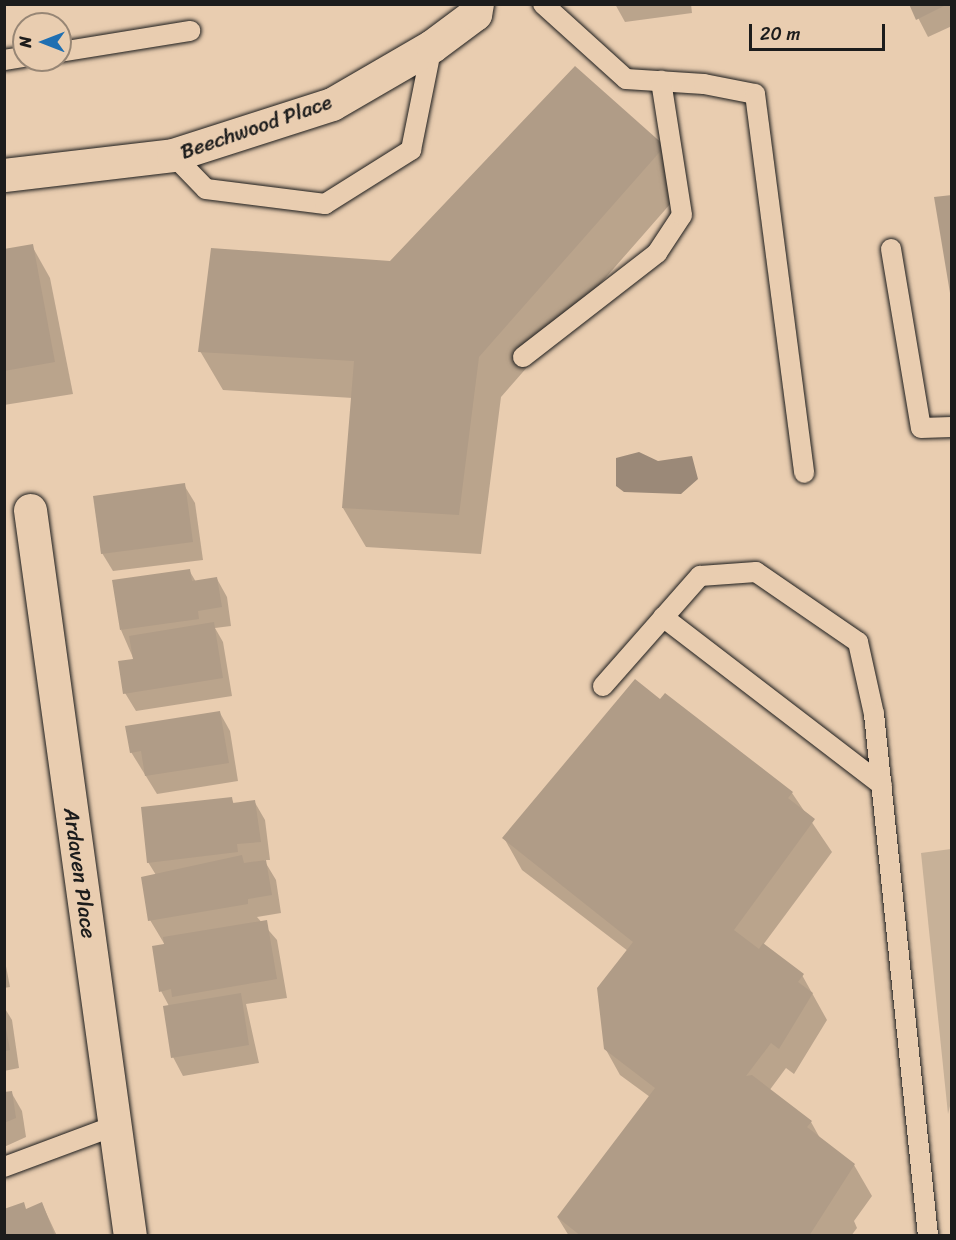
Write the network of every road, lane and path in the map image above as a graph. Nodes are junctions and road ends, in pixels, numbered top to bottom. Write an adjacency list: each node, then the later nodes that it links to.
1 (477, 4): 4 (street, Beechwood Place)
2 (543, 4): 6 (lane)
3 (190, 31): 5 (lane)
4 (432, 46): 7 (street, Beechwood Place); 7 (lane)
5 (72, 50)
6 (661, 81): 10 (lane); 12 (lane)
7 (173, 155): 8 (street, Beechwood Place)
8 (4, 176)
9 (891, 249): 11 (lane)
10 (523, 357)
11 (951, 427)
12 (804, 473)
13 (30, 510): 17 (street, Ardaven Place)
14 (663, 617): 15 (lane); 16 (lane); 16 (lane)
15 (603, 686)
16 (882, 785): 20 (lane)
17 (114, 1126): 18 (lane); 19 (street, Ardaven Place)
18 (4, 1167)
19 (129, 1236)
20 (928, 1236)

